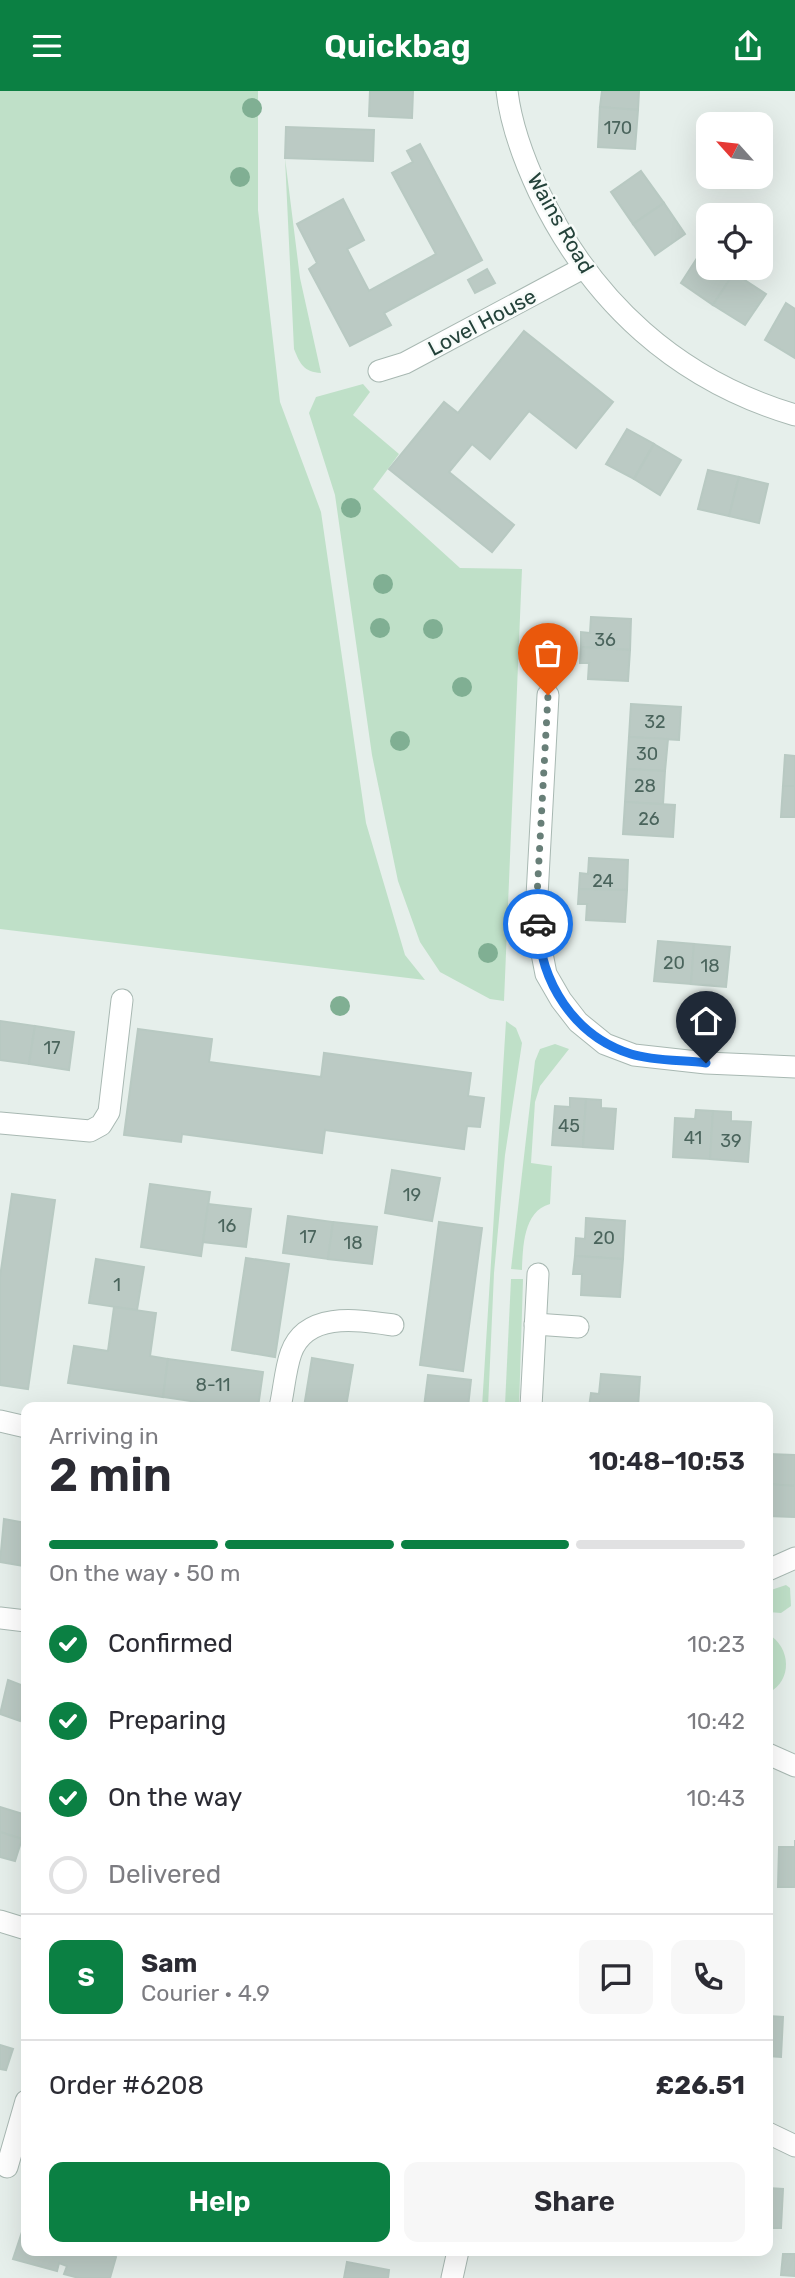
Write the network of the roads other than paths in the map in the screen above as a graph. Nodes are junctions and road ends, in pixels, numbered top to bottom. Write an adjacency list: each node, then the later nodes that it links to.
1 (507, 91): 2 (street, Wains Road)
2 (583, 268): 3 (street, Lovel House); 4 (street, Wains Road)
3 (379, 371)
4 (795, 415)
5 (548, 695): 7 (street)
6 (122, 1000): 8 (street)
7 (795, 1067)
8 (0, 1123)
9 (538, 1274): 10 (street)
10 (535, 1324): 12 (street); 14 (street)
11 (393, 1325): 13 (street)
12 (578, 1327)
13 (281, 1402)
14 (531, 1402)
15 (0, 1421): 16 (street)
16 (21, 1426)
17 (795, 1558): 18 (street)
18 (773, 1568)
19 (0, 1618): 20 (street)
20 (21, 1620)
21 (773, 1756): 22 (street)
22 (795, 1766)
23 (0, 1921): 24 (street)
24 (21, 1927)
25 (21, 2124): 28 (street)
26 (773, 2135): 27 (street)
27 (795, 2146)
28 (11, 2169)
29 (457, 2256): 30 (street)
30 (452, 2278)

